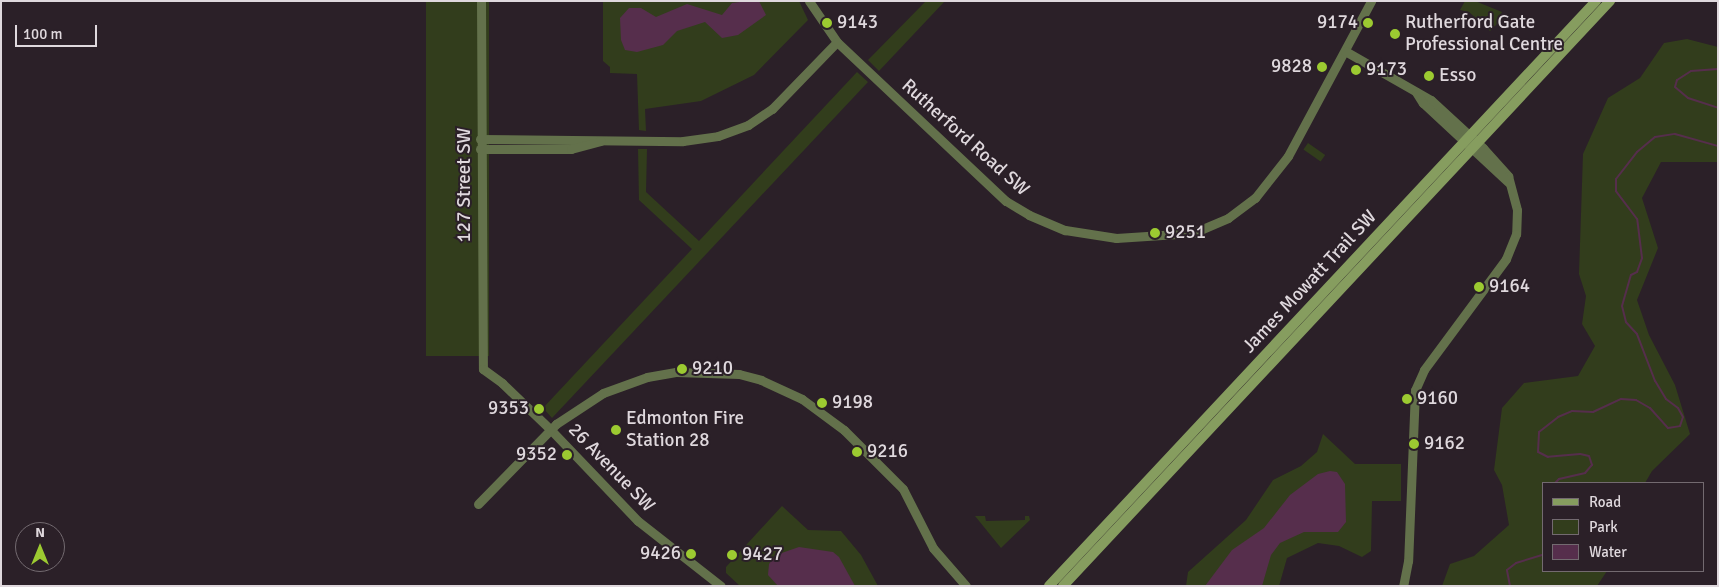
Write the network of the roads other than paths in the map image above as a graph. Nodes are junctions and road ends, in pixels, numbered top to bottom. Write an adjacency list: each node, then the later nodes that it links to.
1 (481, 1): 8 (street, 127 Street SW)
2 (809, 1): 6 (street, Rutherford Road SW)
3 (1372, 1): 7 (street, Rutherford Road SW)
4 (1596, 1): 10 (main road, James Mowatt Trail SW)
5 (1610, 1): 10 (main road, James Mowatt Trail SW)
6 (837, 42): 7 (street, Rutherford Road SW); 9 (street)
7 (1345, 51): 10 (street)
8 (480, 139): 9 (street); 11 (street, 127 Street SW)
9 (601, 141): 11 (street)
10 (1471, 143): 17 (main road, James Mowatt Trail SW); 18 (main road, James Mowatt Trail SW); 19 (street)
11 (480, 149): 12 (street, 127 Street SW)
12 (483, 369): 13 (street, 26 Avenue SW)
13 (550, 429): 14 (street); 15 (street, 26 Avenue SW); 16 (street)
14 (478, 504)
15 (721, 586)
16 (966, 586)
17 (1049, 586)
18 (1063, 586)
19 (1403, 586)

